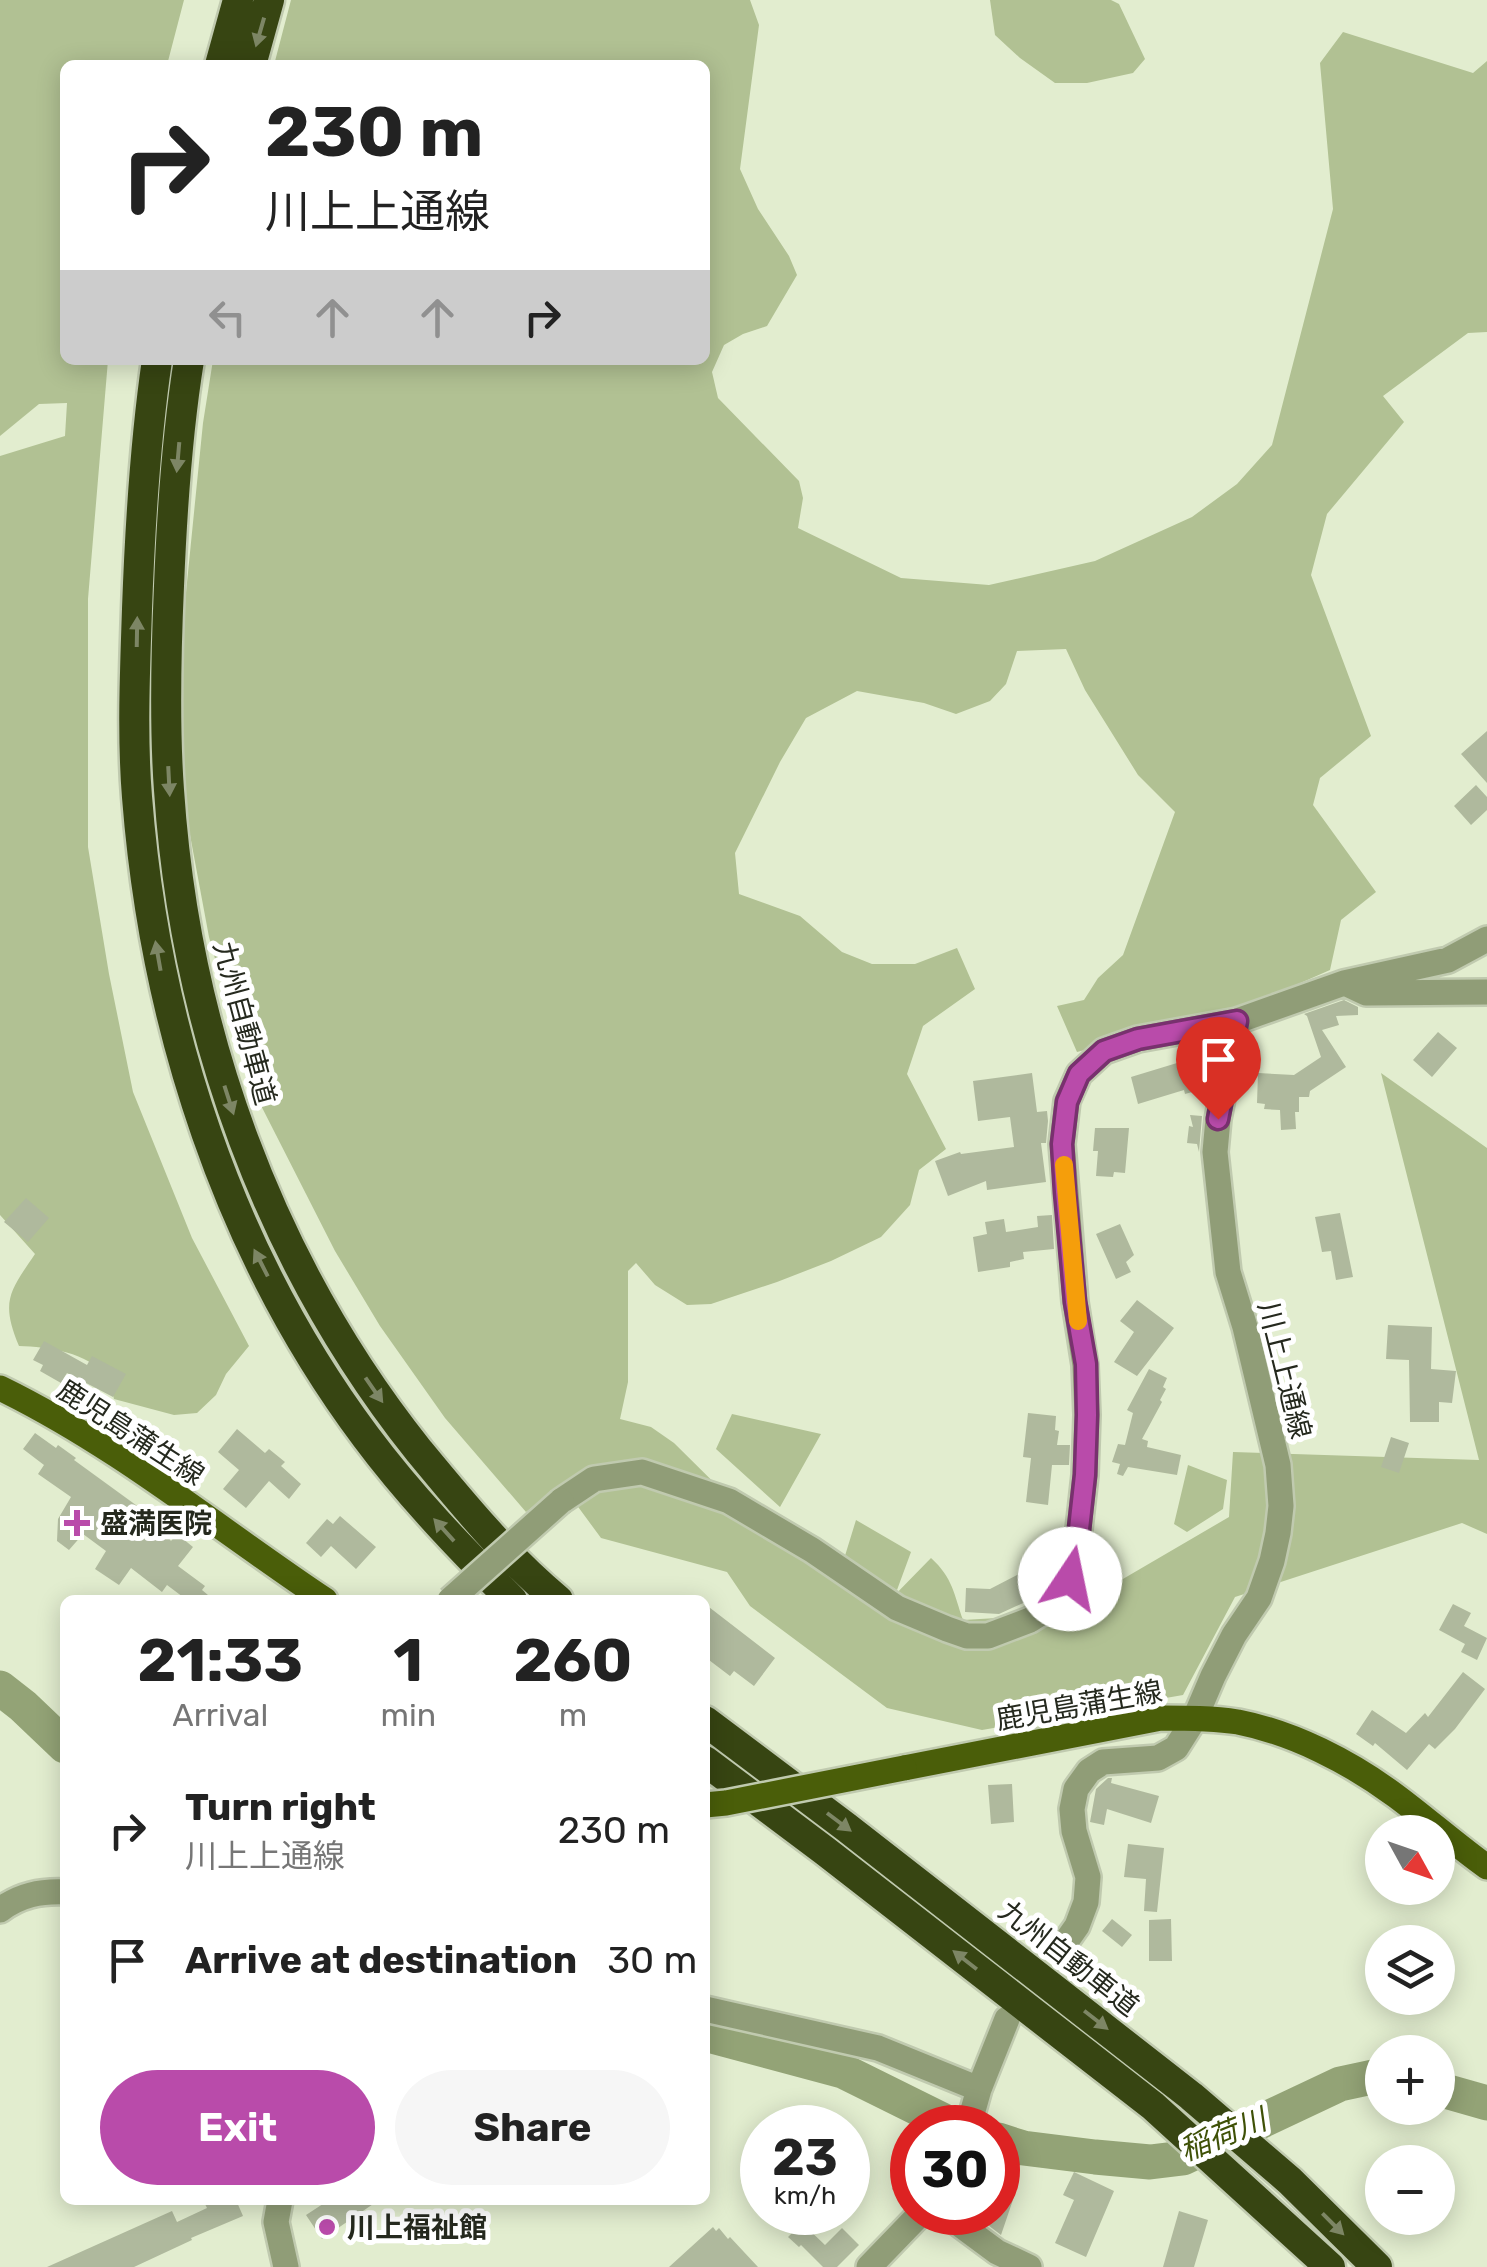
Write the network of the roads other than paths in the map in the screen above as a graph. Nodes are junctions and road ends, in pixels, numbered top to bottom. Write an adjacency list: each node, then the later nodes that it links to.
1 (238, 0): 3 (highway)
2 (269, 0): 4 (highway, one-way to 4)
3 (221, 60)
4 (251, 60)
5 (157, 365): 14 (highway, one-way to 5)
6 (188, 365): 15 (highway, 九州自動車道, one-way to 15)
7 (1487, 939): 8 (street)
8 (1344, 983): 9 (street); 10 (street)
9 (1487, 992)
10 (1237, 1021): 13 (street, bridge); 16 (street, 川上上通線)
11 (0, 1388): 12 (main road, 鹿児島蒲生線)
12 (318, 1595)
13 (456, 1595)
14 (507, 1595)
15 (553, 1595)
16 (1196, 1718): 19 (main road, 鹿児島蒲生線, bridge); 20 (main road, 鹿児島蒲生線); 23 (street, 川上上通線)
17 (710, 1725): 35 (highway, 九州自動車道, one-way to 35)
18 (710, 1765): 34 (highway, one-way to 18)
19 (710, 1804)
20 (1487, 1867)
21 (60, 1892): 22 (street)
22 (0, 1910)
23 (1060, 1950)
24 (710, 2011): 26 (street)
25 (1007, 2019): 27 (street)
26 (968, 2105)
27 (975, 2105)
28 (279, 2205): 31 (street)
29 (900, 2235): 32 (street)
30 (974, 2235): 33 (street)
31 (286, 2267)
32 (870, 2267)
33 (1029, 2267)
34 (1330, 2267)
35 (1377, 2267)

